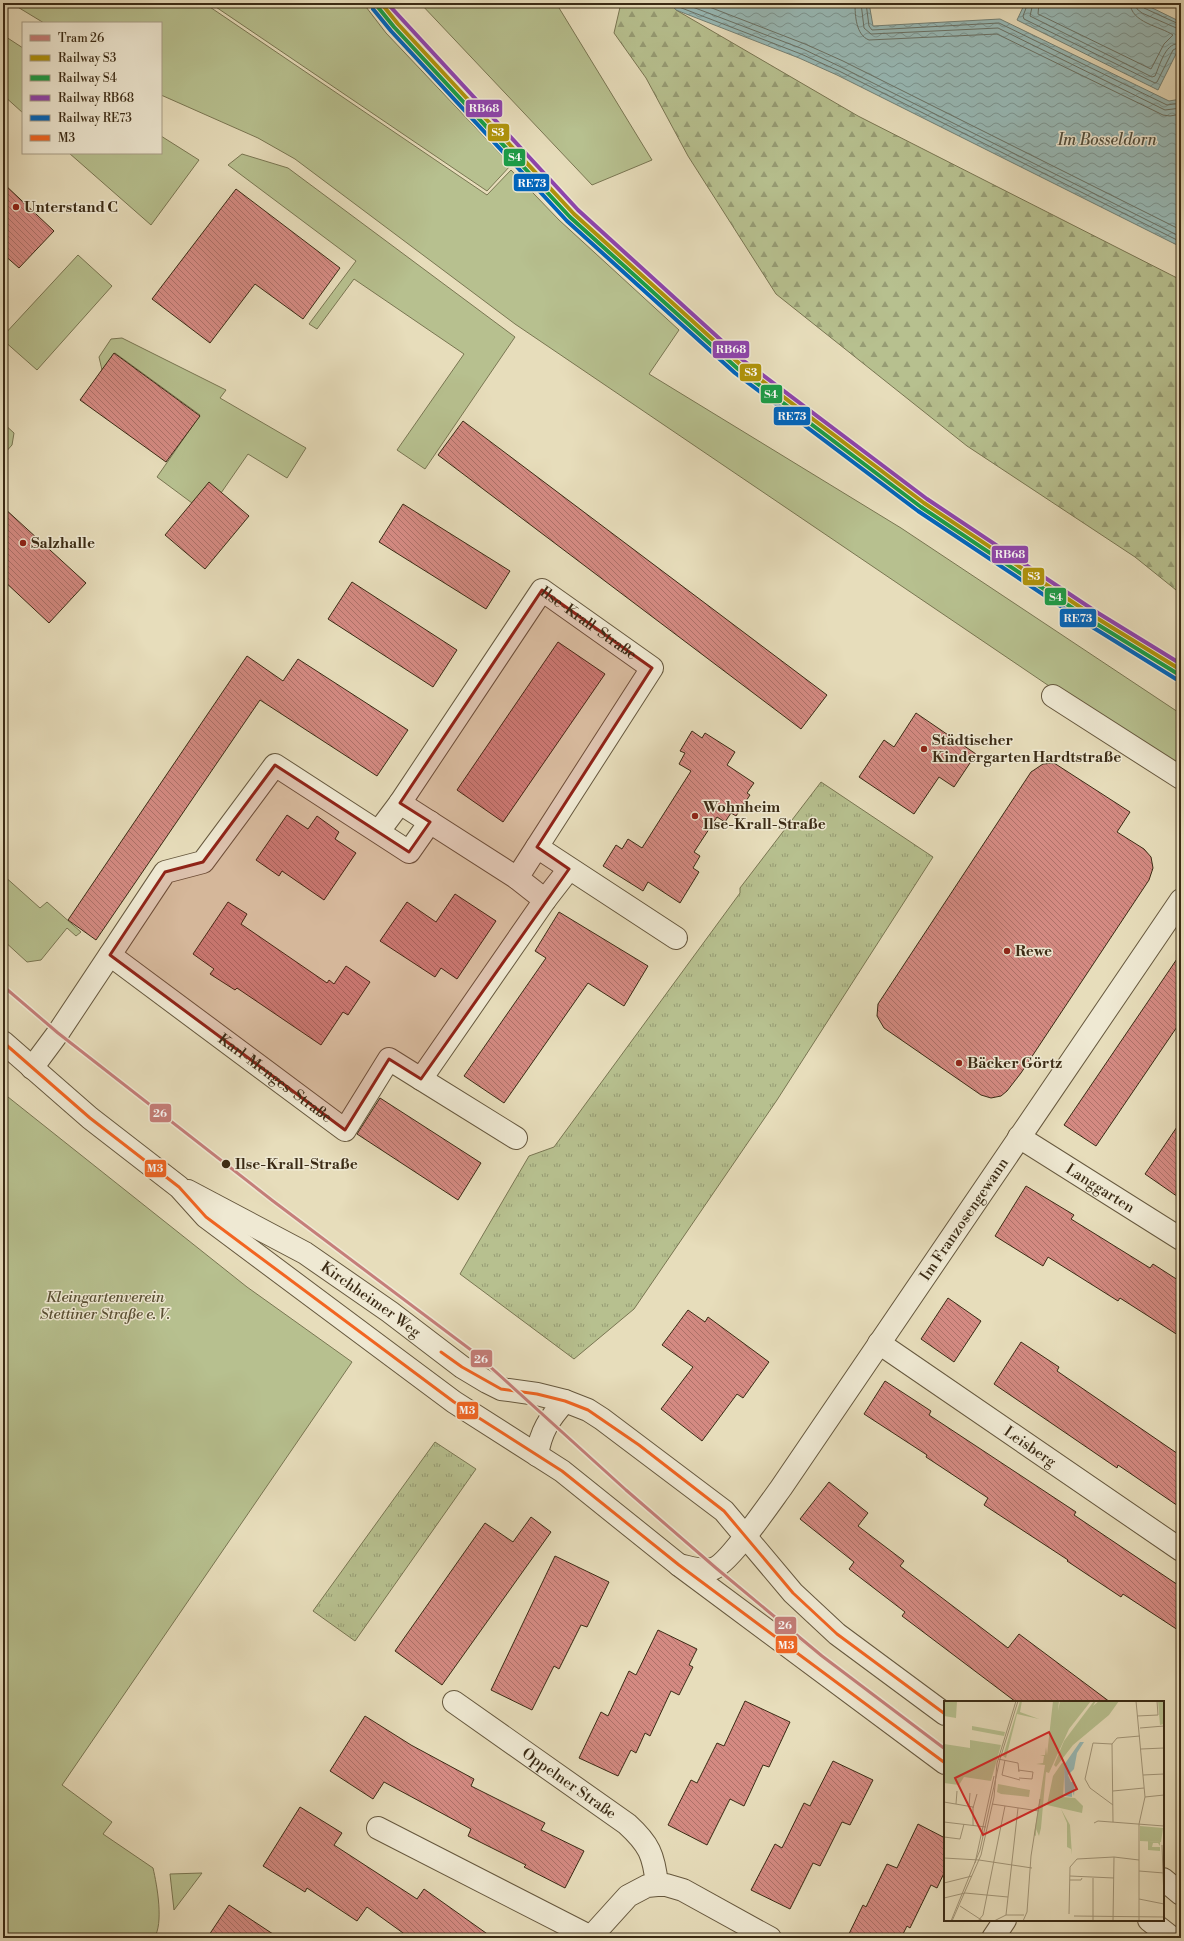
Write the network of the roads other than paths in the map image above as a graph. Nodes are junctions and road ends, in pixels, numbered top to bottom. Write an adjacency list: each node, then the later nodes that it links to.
1 (1053, 696): 2 (street)
2 (1181, 778)
3 (400, 803): 4 (street); 5 (street, Ilse-Krall-Straße); 6 (street, Ilse-Krall-Straße)
4 (430, 822): 5 (street); 8 (street)
5 (379, 832): 12 (street)
6 (538, 847): 7 (street); 8 (street, Ilse-Krall-Straße)
7 (568, 869): 9 (street); 11 (street)
8 (517, 878): 9 (street)
9 (545, 900): 15 (street)
10 (1181, 900): 16 (street, Im Franzosengewann)
11 (676, 938)
12 (110, 955): 14 (street); 15 (street, Karl-Menges-Straße)
13 (3, 1042): 14 (street, Kirchheimer Weg)
14 (32, 1068): 18 (street, Kirchheimer Weg)
15 (421, 1079): 17 (street, Karl-Menges-Straße)
16 (1019, 1137): 19 (street, Langgarten); 20 (street, Im Franzosengewann)
17 (516, 1138)
18 (179, 1187): 21 (street, Kirchheimer Weg); 22 (street, Kirchheimer Weg)
19 (1181, 1239)
20 (879, 1343): 23 (street, Im Franzosengewann); 24 (street, Leisberg)
21 (565, 1401): 22 (street); 23 (street, Kirchheimer Weg)
22 (537, 1455): 25 (street, Kirchheimer Weg)
23 (745, 1537): 25 (street, Im Franzosengewann); 27 (street, Kirchheimer Weg)
24 (1181, 1550)
25 (679, 1565): 28 (street, Kirchheimer Weg)
26 (454, 1702): 31 (street, Oppelner Straße)
27 (944, 1713)
28 (944, 1762)
29 (378, 1828): 35 (street)
30 (1164, 1880): 32 (street)
31 (656, 1885): 35 (street); 36 (street)
32 (1181, 1894)
33 (1004, 1921): 37 (street)
34 (1150, 1921): 38 (street)
35 (590, 1937)
36 (770, 1938)
37 (993, 1938)
38 (1172, 1938)

